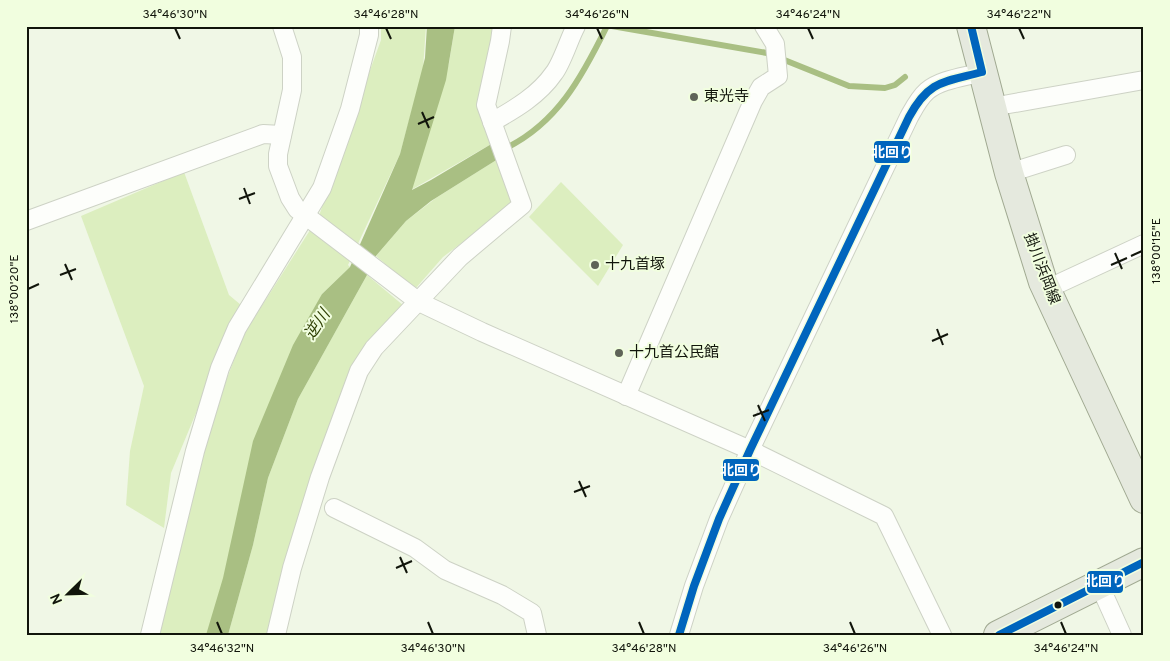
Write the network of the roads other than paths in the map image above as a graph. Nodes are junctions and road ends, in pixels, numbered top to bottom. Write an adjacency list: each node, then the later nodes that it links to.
1 (282, 26): 11 (street)
2 (370, 26): 14 (street)
3 (502, 26): 10 (street)
4 (576, 26): 10 (street)
5 (764, 26): 19 (street)
6 (971, 26): 7 (main road, 掛川浜岡線)
7 (982, 72): 9 (main road, 掛川浜岡線); 20 (street)
8 (1144, 80): 9 (street)
9 (992, 107): 13 (main road, 掛川浜岡線)
10 (495, 129): 18 (street)
11 (282, 135): 14 (street); 15 (street)
12 (1066, 155): 13 (street)
13 (1009, 173): 17 (main road, 掛川浜岡線)
14 (309, 219): 18 (street); 26 (street)
15 (26, 221)
16 (1144, 244): 17 (street)
17 (1047, 289): 21 (main road, 掛川浜岡線)
18 (416, 300): 19 (street); 27 (street)
19 (626, 396): 20 (street)
20 (750, 450): 29 (street); 30 (street)
21 (1144, 499)
22 (334, 508): 28 (street)
23 (1144, 562): 24 (main road)
24 (1098, 584): 25 (main road); 31 (street)
25 (1012, 632)
26 (150, 635)
27 (276, 635)
28 (537, 635)
29 (679, 635)
30 (942, 635)
31 (1122, 635)

